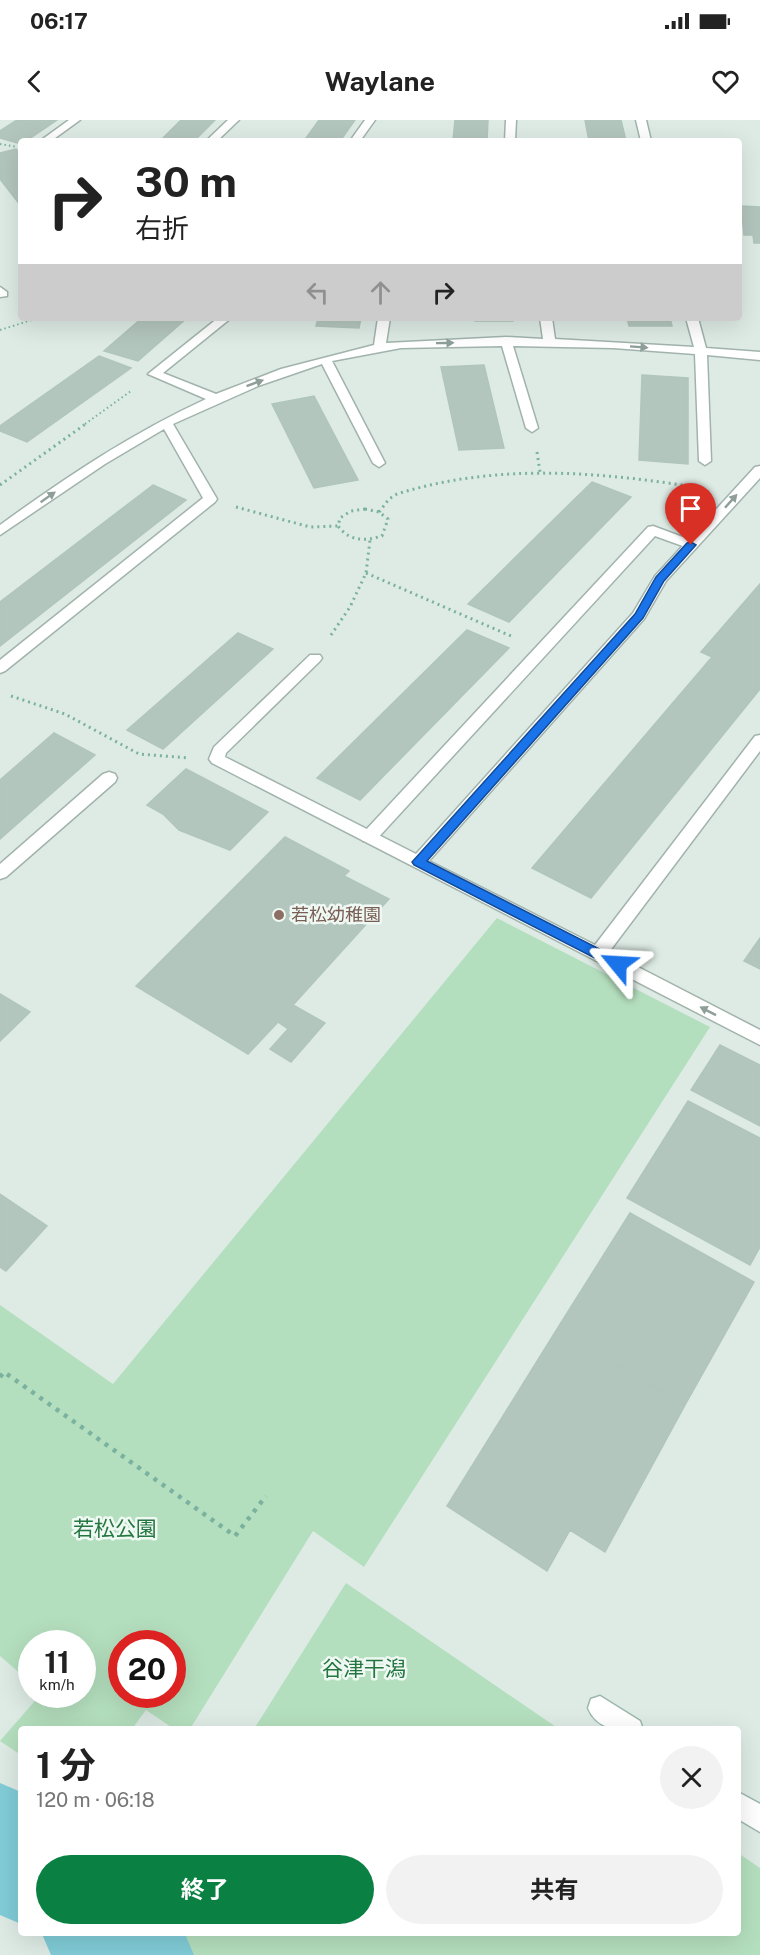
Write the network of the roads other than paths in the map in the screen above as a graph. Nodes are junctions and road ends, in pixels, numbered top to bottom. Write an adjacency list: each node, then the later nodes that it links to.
1 (75, 120): 6 (street)
2 (234, 120): 7 (street)
3 (370, 120): 8 (street)
4 (511, 120): 9 (street)
5 (641, 120): 10 (street)
6 (49, 138)
7 (214, 138)
8 (357, 138)
9 (510, 138)
10 (645, 138)
11 (221, 321): 21 (street)
12 (384, 321): 17 (street)
13 (546, 321): 16 (street)
14 (693, 321): 18 (street)
15 (506, 341): 16 (street); 17 (street, one-way to 15); 23 (street)
16 (549, 341): 18 (street, one-way to 18)
17 (380, 347): 20 (street)
18 (701, 351): 19 (street); 24 (street)
19 (760, 356)
20 (326, 361): 21 (street, one-way to 20); 25 (street)
21 (218, 399): 22 (street)
22 (167, 424): 27 (street, one-way to 22); 30 (street)
23 (532, 428)
24 (705, 461)
25 (378, 464)
26 (760, 470): 28 (street, one-way to 26)
27 (0, 531)
28 (691, 545): 33 (street); 34 (street)
29 (315, 658): 33 (street)
30 (0, 668)
31 (760, 740): 36 (street)
32 (109, 778): 35 (street)
33 (369, 837): 34 (street)
34 (418, 862): 36 (street)
35 (0, 873)
36 (598, 954): 37 (street, one-way to 36)
37 (760, 1038)
38 (600, 1708): 39 (street)
39 (625, 1726)
40 (741, 1806): 41 (street)
41 (760, 1819)

